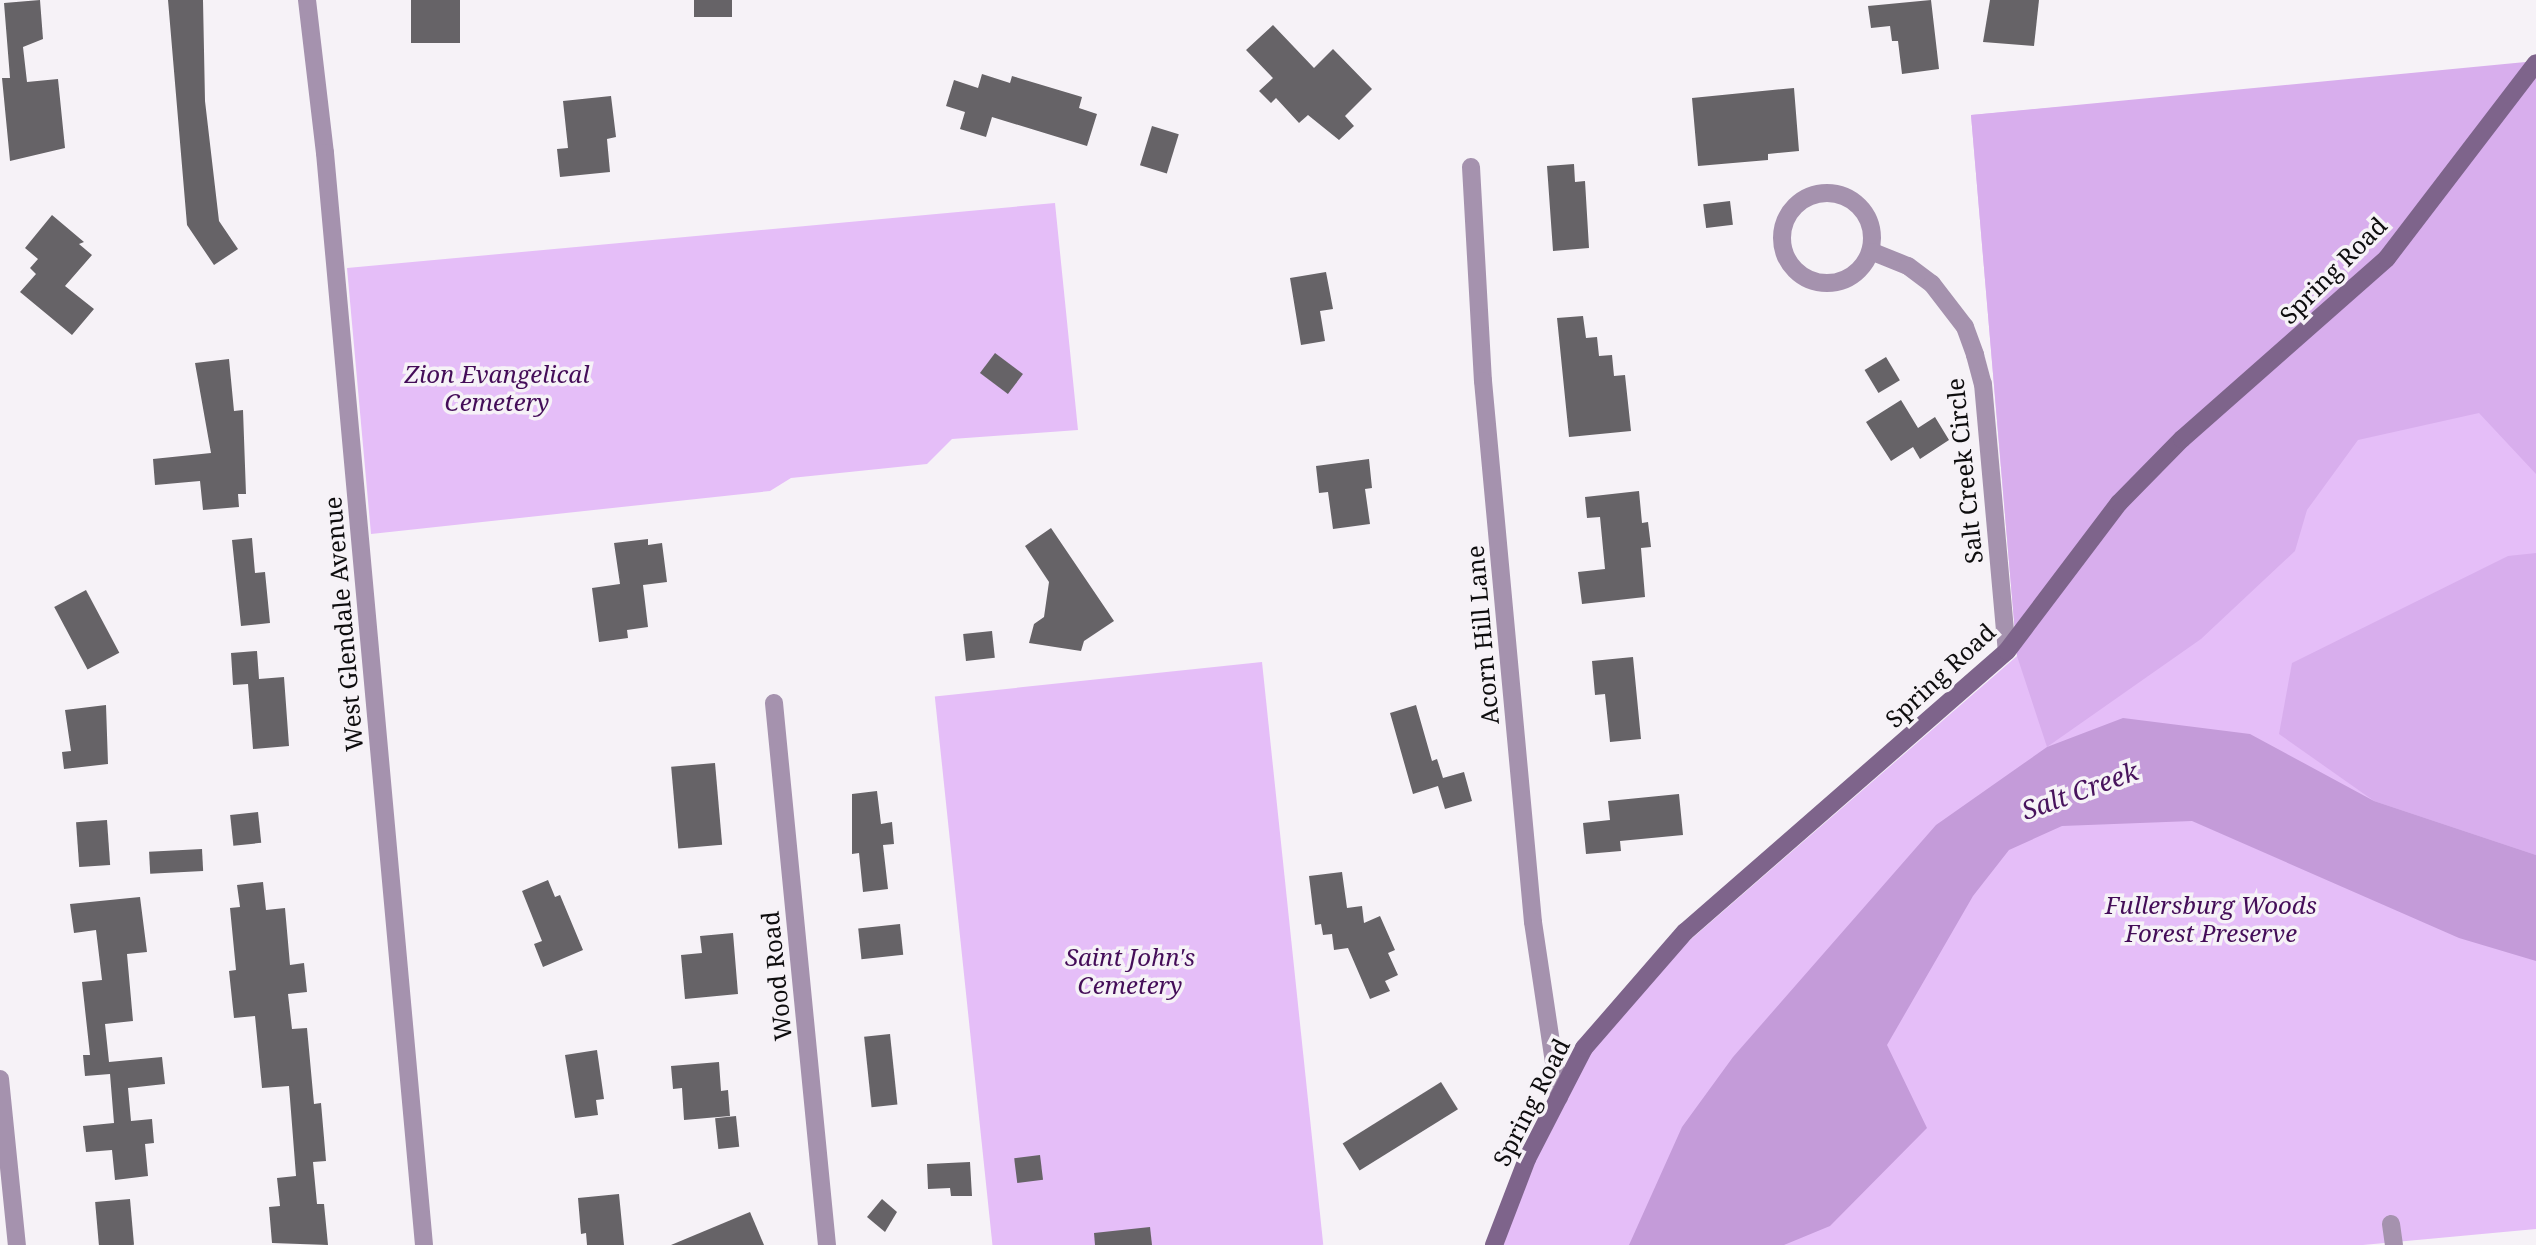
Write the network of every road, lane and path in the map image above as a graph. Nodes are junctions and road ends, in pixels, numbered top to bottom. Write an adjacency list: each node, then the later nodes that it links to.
1 (307, 0): 11 (street, West Glendale Avenue)
2 (2536, 63): 5 (street, Spring Road)
3 (1471, 167): 8 (street, Acorn Hill Lane)
4 (1873, 251): 4 (street); 5 (street, Salt Creek Circle)
5 (2007, 651): 8 (street, Spring Road)
6 (774, 703): 12 (street, Wood Road)
7 (0, 1079): 10 (street)
8 (1559, 1097): 13 (street, Spring Road)
9 (2391, 1224): 14 (street)
10 (17, 1245)
11 (424, 1245)
12 (827, 1245)
13 (1494, 1245)
14 (2394, 1245)

